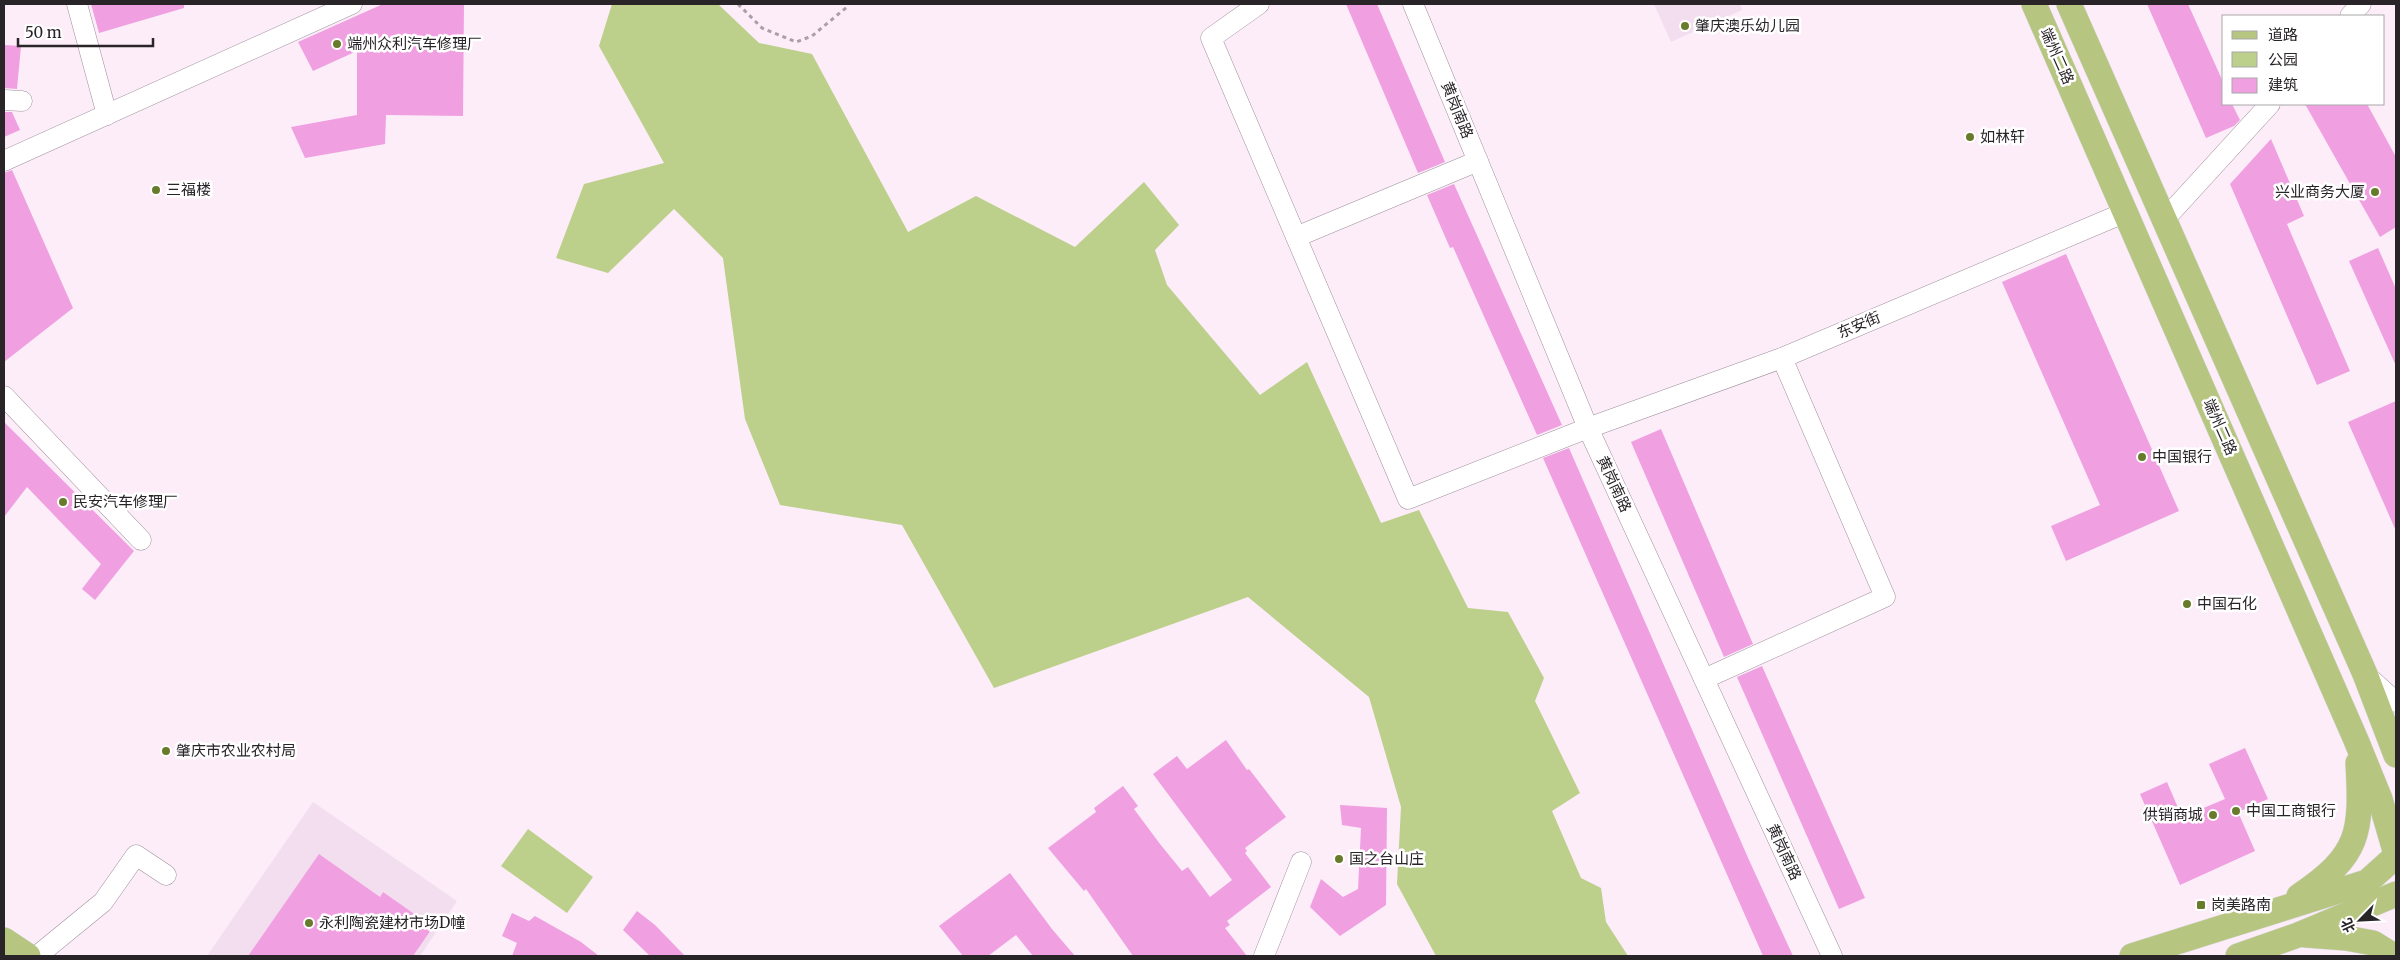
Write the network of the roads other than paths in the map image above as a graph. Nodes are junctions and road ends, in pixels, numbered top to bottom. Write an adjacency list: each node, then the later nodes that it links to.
1 (77, 4): 10 (street)
2 (352, 4): 10 (street)
3 (1259, 4): 15 (street)
4 (1413, 4): 12 (street, 黄岗南路)
5 (2034, 4): 13 (main road, 端州二路)
6 (2069, 4): 14 (main road)
7 (2361, 4): 8 (street)
8 (2351, 15)
9 (2269, 105): 14 (street)
10 (106, 116): 11 (street)
11 (4, 161)
12 (1478, 161): 15 (street); 18 (street, 黄岗南路)
13 (2126, 212): 16 (street, 东安街); 20 (main road, 端州二路)
14 (2164, 220): 19 (main road)
15 (1296, 237): 18 (street, 东安街)
16 (1782, 358): 18 (street, 东安街); 23 (street)
17 (4, 396): 21 (street)
18 (1588, 428): 23 (street, 黄岗南路)
19 (2282, 487): 20 (main road); 22 (main road)
20 (2253, 500): 25 (main road, 端州二路)
21 (141, 540)
22 (2365, 674): 24 (street); 26 (main road)
23 (1704, 679): 38 (street, 黄岗南路)
24 (2396, 702)
25 (2356, 740): 27 (main road, 端州二路); 31 (main road)
26 (2396, 755)
27 (2396, 855): 31 (main road)
28 (1300, 862): 37 (street)
29 (166, 875): 36 (street)
30 (2396, 894): 33 (main road)
31 (2282, 907): 32 (main road)
32 (2219, 928): 39 (main road); 40 (main road)
33 (2298, 935): 41 (main road); 42 (main road)
34 (4, 940): 35 (main road)
35 (28, 956)
36 (37, 956)
37 (1264, 956)
38 (1832, 956)
39 (2132, 956)
40 (2229, 956)
41 (2238, 956)
42 (2394, 956)

